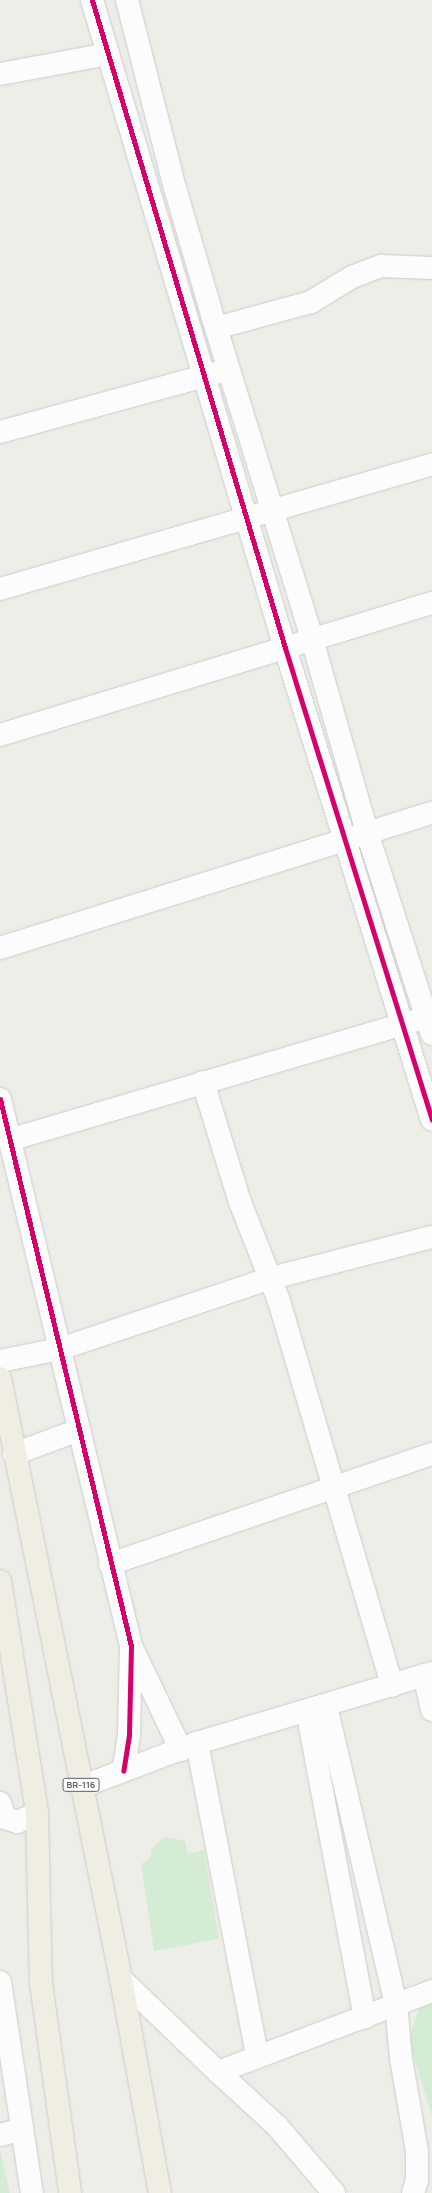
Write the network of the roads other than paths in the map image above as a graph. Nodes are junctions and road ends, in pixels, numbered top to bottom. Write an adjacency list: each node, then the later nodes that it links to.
1 (92, 0): 3 (street)
2 (127, 0): 5 (street)
3 (108, 54): 4 (street); 6 (street)
4 (0, 74)
5 (175, 188): 6 (street); 8 (street)
6 (150, 195): 10 (street)
7 (432, 268): 8 (street)
8 (216, 328): 9 (street)
9 (229, 369): 10 (street); 13 (street)
10 (205, 376): 11 (street); 14 (street)
11 (0, 432)
12 (432, 464): 13 (street)
13 (272, 510): 14 (street); 17 (street)
14 (246, 517): 15 (street); 18 (street)
15 (0, 589)
16 (432, 603): 17 (street)
17 (312, 639): 18 (street); 21 (street)
18 (285, 648): 19 (street); 22 (street)
19 (0, 735)
20 (432, 813): 21 (street)
21 (367, 832): 22 (street); 24 (street)
22 (343, 839): 23 (street); 25 (street)
23 (0, 948)
24 (430, 1022): 25 (street)
25 (403, 1024): 26 (street); 28 (street)
26 (203, 1082): 29 (street); 31 (street)
27 (0, 1099): 29 (street)
28 (432, 1120)
29 (9, 1140): 32 (street)
30 (432, 1237): 31 (street)
31 (268, 1279): 32 (street); 38 (street)
32 (60, 1348): 33 (street); 35 (street)
33 (0, 1361)
34 (0, 1378): 36 (highway, BR-116)
35 (79, 1430): 36 (street); 39 (street)
36 (14, 1454): 48 (highway, BR-116)
37 (432, 1454): 38 (street)
38 (333, 1487): 39 (street); 43 (street)
39 (110, 1564): 41 (street)
40 (0, 1581): 50 (highway)
41 (131, 1646): 46 (street); 47 (street)
42 (428, 1674): 43 (street); 45 (street)
43 (392, 1686): 44 (street)
44 (316, 1708): 46 (street); 54 (street); 55 (street)
45 (432, 1710)
46 (189, 1746): 47 (street); 56 (street)
47 (123, 1771): 48 (street)
48 (81, 1787): 51 (highway, BR-116)
49 (0, 1803): 50 (street)
50 (37, 1813): 61 (highway)
51 (121, 1979): 57 (street); 62 (highway, BR-116)
52 (1, 1988): 58 (street)
53 (432, 1991): 54 (street)
54 (396, 2004): 55 (street); 64 (street)
55 (365, 2018): 56 (street)
56 (257, 2056): 57 (street)
57 (218, 2072): 63 (street)
58 (22, 2129): 59 (street); 60 (street)
59 (0, 2135)
60 (32, 2193)
61 (70, 2193)
62 (160, 2193)
63 (334, 2193)
64 (413, 2193)

